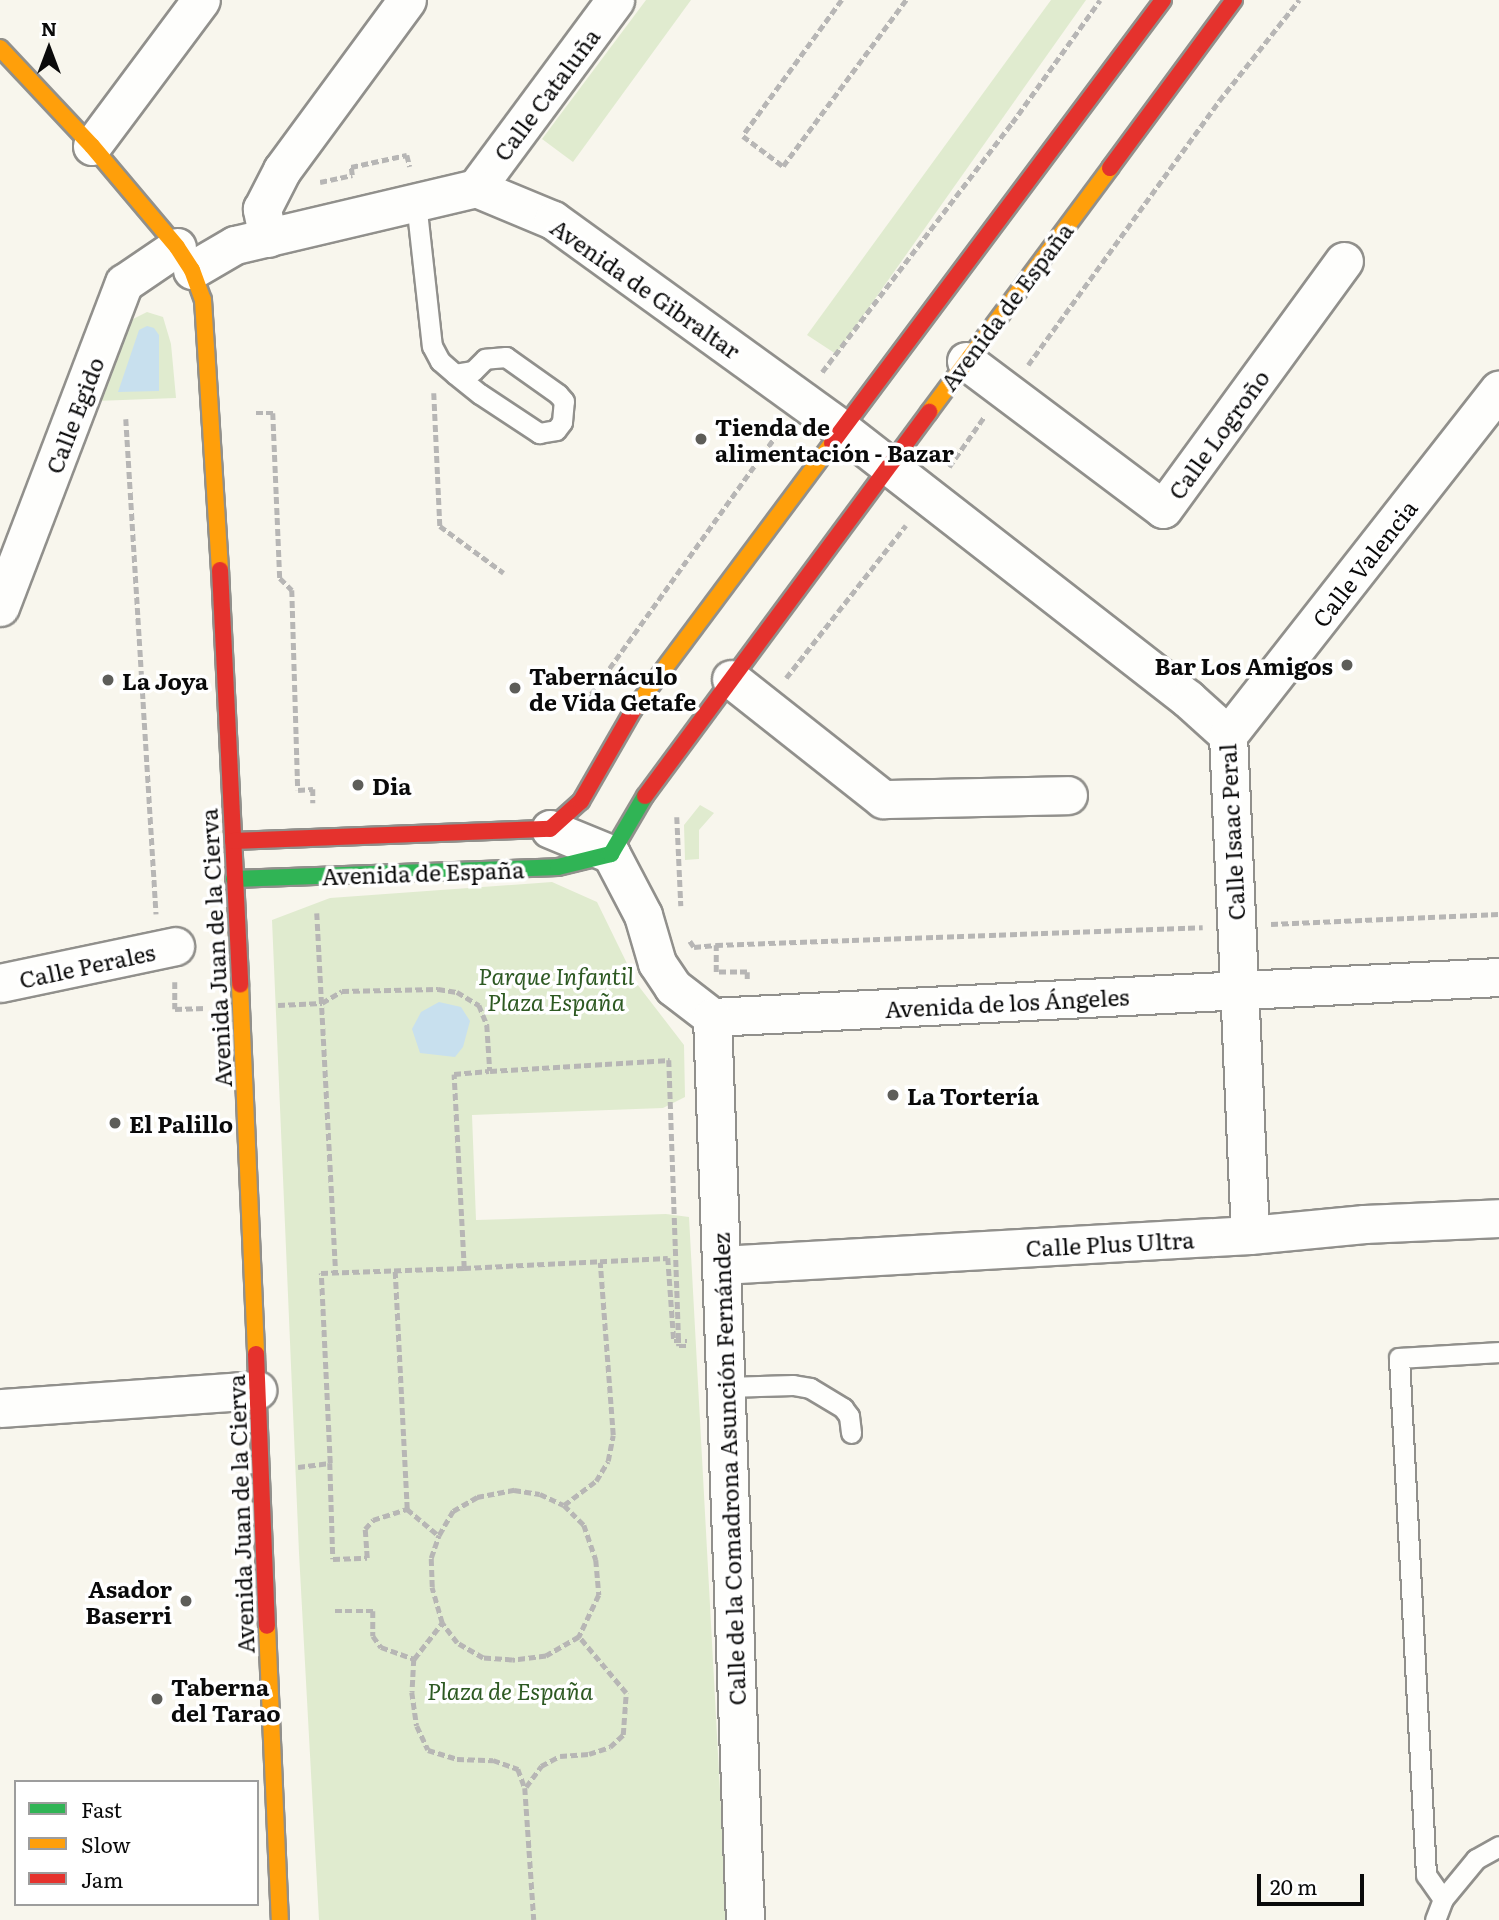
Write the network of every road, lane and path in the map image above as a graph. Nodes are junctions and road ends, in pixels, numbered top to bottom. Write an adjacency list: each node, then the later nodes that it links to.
1 (201, 0): 10 (street)
2 (407, 0): 13 (street)
3 (615, 0): 11 (street, Calle Cataluña)
4 (842, 0): 5 (path)
5 (906, 0)
6 (1163, 0): 22 (street)
7 (1234, 0): 17 (street, Avenida de España)
8 (1299, 0): 19 (path)
9 (0, 48): 10 (street, Avenida Juan de la Cierva)
10 (92, 146): 14 (street, Avenida Juan de la Cierva)
11 (476, 188): 12 (street); 22 (street, Avenida de Gibraltar)
12 (416, 202): 13 (street); 16 (lane)
13 (268, 238): 14 (street)
14 (184, 258): 26 (street, Calle Egido); 32 (street, Avenida Juan de la Cierva)
15 (1344, 261): 19 (street, Calle Logroño)
16 (432, 346): 18 (lane); 25 (path)
17 (966, 361): 19 (street, Calle Logroño); 23 (street, Avenida de España)
18 (455, 374): 18 (lane)
19 (1007, 392): 24 (path)
20 (1493, 410): 29 (street, Calle Valencia)
21 (126, 419): 39 (path)
22 (844, 431): 23 (street, Avenida de Gibraltar); 31 (street)
23 (887, 467): 24 (street, Calle Isaac Peral); 27 (street, Avenida de España)
24 (928, 498): 28 (path); 29 (street, Calle Isaac Peral)
25 (504, 573)
26 (0, 607)
27 (731, 679): 28 (street); 33 (street, Avenida de España)
28 (765, 707): 30 (street)
29 (1228, 735): 36 (street, Calle Isaac Peral)
30 (1068, 795)
31 (551, 829): 32 (street, Avenida de España); 33 (street, Avenida de España)
32 (233, 841): 34 (street, Avenida Juan de la Cierva)
33 (611, 854): 34 (street, Avenida de España); 45 (street)
34 (234, 879): 44 (street, Avenida Juan de la Cierva)
35 (1499, 914): 36 (path)
36 (1236, 926): 38 (path); 43 (street, Calle Isaac Peral)
37 (688, 937): 38 (path)
38 (716, 945): 40 (path)
39 (167, 948): 42 (street, Calle Perales); 44 (path)
40 (747, 972)
41 (1499, 977): 43 (street, Avenida de los Ángeles)
42 (0, 983)
43 (1239, 991): 45 (street, Avenida de los Ángeles); 49 (street, Calle Isaac Peral)
44 (241, 1008): 46 (path); 57 (street, Avenida Juan de la Cierva)
45 (712, 1017): 51 (street, Calle de la Comadrona Asunción Fernández)
46 (490, 1071): 47 (path); 52 (path)
47 (677, 1072)
48 (1499, 1219): 49 (street, Calle Plus Ultra)
49 (1250, 1235): 51 (street, Calle Plus Ultra)
50 (600, 1262): 52 (path); 54 (path); 62 (path)
51 (721, 1265): 54 (street, Calle de la Comadrona Asunción Fernández)
52 (464, 1268): 53 (path)
53 (395, 1271): 60 (path); 63 (path)
54 (724, 1340): 56 (street, Calle de la Comadrona Asunción Fernández)
55 (1499, 1352): 71 (lane)
56 (726, 1387): 59 (lane); 74 (street, Calle de la Comadrona Asunción Fernández)
57 (257, 1390): 58 (street); 61 (street, Avenida Juan de la Cierva)
58 (0, 1408)
59 (851, 1433)
60 (330, 1463): 61 (path); 63 (path)
61 (262, 1469): 72 (street, Avenida Juan de la Cierva)
62 (564, 1505): 64 (path); 67 (path)
63 (407, 1509): 64 (path)
64 (439, 1535): 66 (path)
65 (335, 1611): 68 (path)
66 (442, 1623): 67 (path); 68 (path)
67 (579, 1637): 69 (path)
68 (414, 1659): 69 (path)
69 (525, 1788): 73 (path)
70 (1499, 1846): 71 (lane)
71 (1443, 1899): 75 (lane)
72 (280, 1920)
73 (534, 1920)
74 (745, 1920)
75 (1435, 1920)

